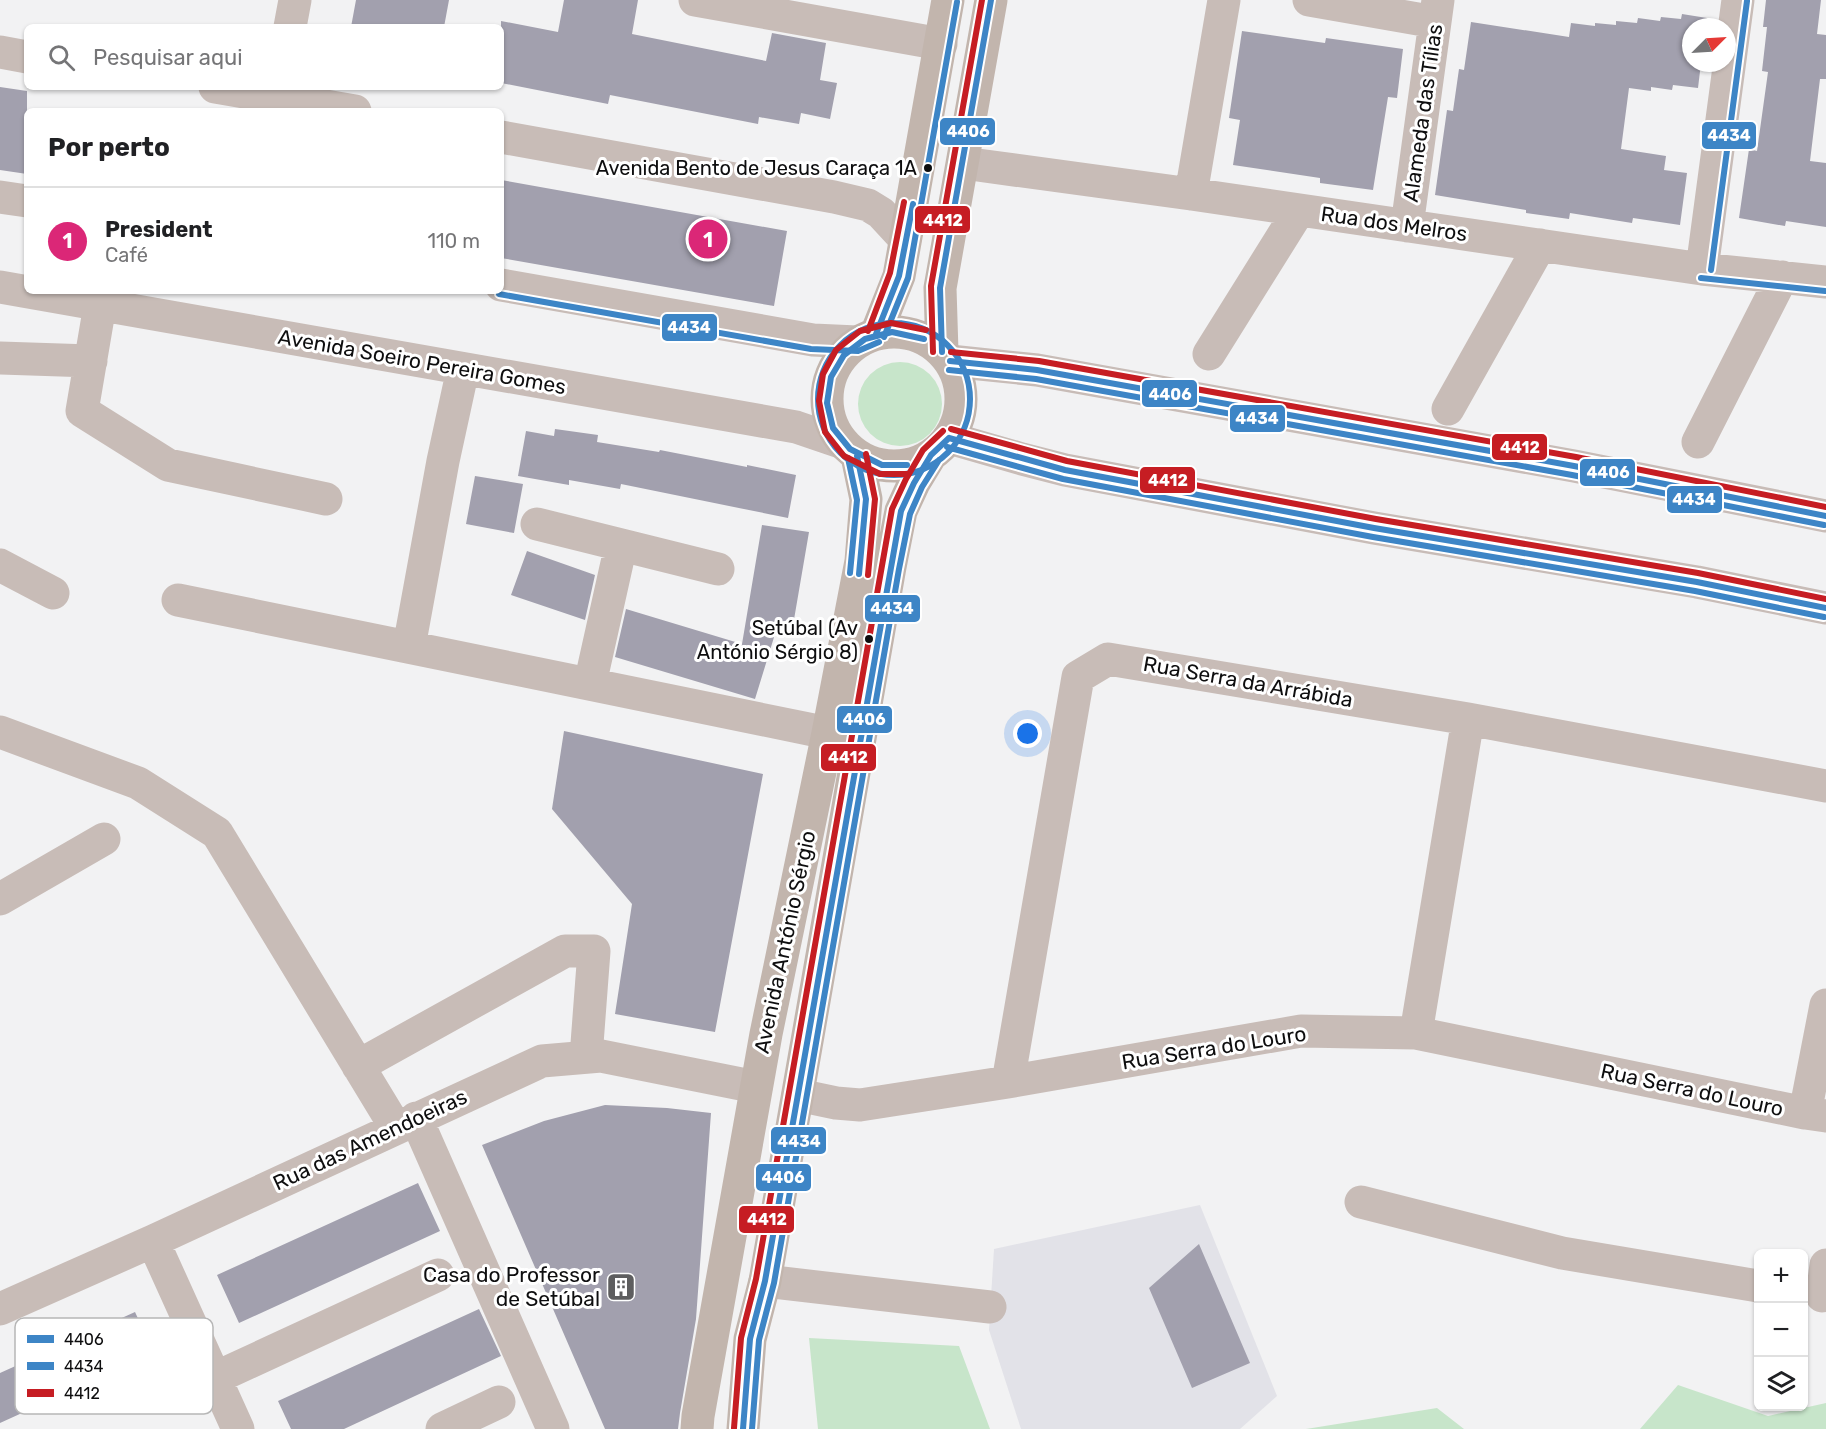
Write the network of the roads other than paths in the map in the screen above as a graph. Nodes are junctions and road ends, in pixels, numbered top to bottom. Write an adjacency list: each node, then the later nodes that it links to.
1 (295, 0): 10 (street)
2 (695, 0): 8 (street)
3 (948, 0): 11 (main road)
4 (992, 0): 18 (main road)
5 (1224, 0): 19 (street)
6 (1309, 0): 9 (street)
7 (1738, 0): 26 (street)
8 (731, 3): 11 (street)
9 (1437, 11): 23 (street, Alameda das Tílias)
10 (291, 24)
11 (941, 44): 24 (main road)
12 (0, 52): 13 (street)
13 (24, 56)
14 (253, 90): 15 (street)
15 (278, 92): 16 (street)
16 (343, 108)
17 (504, 138): 24 (street)
18 (963, 163): 19 (street, Rua dos Melros); 36 (main road)
19 (1191, 194): 22 (street, Rua dos Melros)
20 (0, 197): 21 (street)
21 (24, 201)
22 (1299, 210): 23 (street, Rua dos Melros); 35 (street)
23 (1407, 226): 25 (street, Rua dos Melros)
24 (905, 239): 34 (main road)
25 (1540, 245): 26 (street, Rua dos Melros); 40 (street)
26 (1702, 268): 27 (street, Rua dos Melros)
27 (1782, 277): 28 (street, Rua dos Melros); 41 (street)
28 (1826, 282)
29 (504, 286): 34 (street)
30 (0, 287): 31 (street, Avenida Soeiro Pereira Gomes)
31 (24, 291)
32 (41, 294): 33 (street, Avenida Soeiro Pereira Gomes)
33 (100, 304): 38 (street); 39 (street, Avenida Soeiro Pereira Gomes)
34 (866, 338): 36 (main road); 43 (main road)
35 (1209, 354)
36 (946, 357): 42 (main road); 45 (street)
37 (0, 358): 38 (street)
38 (91, 361): 44 (street)
39 (463, 369): 43 (street, Avenida Soeiro Pereira Gomes); 53 (street)
40 (1448, 409)
41 (1698, 442)
42 (940, 446): 43 (main road, Avenida Soeiro Pereira Gomes); 52 (street); 67 (main road, Avenida António Sérgio)
43 (850, 450): 57 (main road, Avenida António Sérgio)
44 (326, 499)
45 (1826, 516)
46 (537, 524): 47 (street)
47 (621, 545): 49 (street); 54 (street)
48 (0, 566): 50 (street)
49 (718, 569)
50 (53, 593)
51 (178, 600): 53 (street)
52 (1826, 608)
53 (409, 647): 54 (street)
54 (590, 684): 57 (street)
55 (1468, 719): 58 (street, Rua Serra da Arrábida); 62 (street); 65 (street, Rua Serra da Arrábida)
56 (0, 732): 64 (street)
57 (828, 733): 66 (main road, Avenida António Sérgio)
58 (1826, 786)
59 (104, 839): 60 (street)
60 (0, 899)
61 (1826, 1005): 68 (street, Rua Serra do Louro)
62 (1416, 1033): 65 (street, Rua Serra do Louro); 68 (street, Rua Serra do Louro)
63 (586, 1057): 64 (street); 66 (street, Rua das Amendoeiras); 69 (street, Rua das Amendoeiras)
64 (358, 1066): 69 (street)
65 (1008, 1082): 67 (street, Rua Serra do Louro)
66 (756, 1087): 84 (main road, Avenida António Sérgio)
67 (798, 1095): 73 (main road, Avenida António Sérgio)
68 (1816, 1114)
69 (406, 1123): 71 (street, Rua das Amendoeiras); 83 (street)
70 (1361, 1202): 74 (street)
71 (153, 1241): 76 (street, Rua das Amendoeiras); 77 (street)
72 (438, 1275): 79 (street)
73 (765, 1281): 75 (street); 85 (main road, Avenida António Sérgio)
74 (1754, 1285)
75 (990, 1307)
76 (0, 1309)
77 (188, 1318)
78 (213, 1374): 79 (street)
79 (215, 1378): 81 (street)
80 (500, 1402): 82 (street)
81 (238, 1429)
82 (442, 1429)
83 (553, 1429)
84 (697, 1429)
85 (743, 1429)

